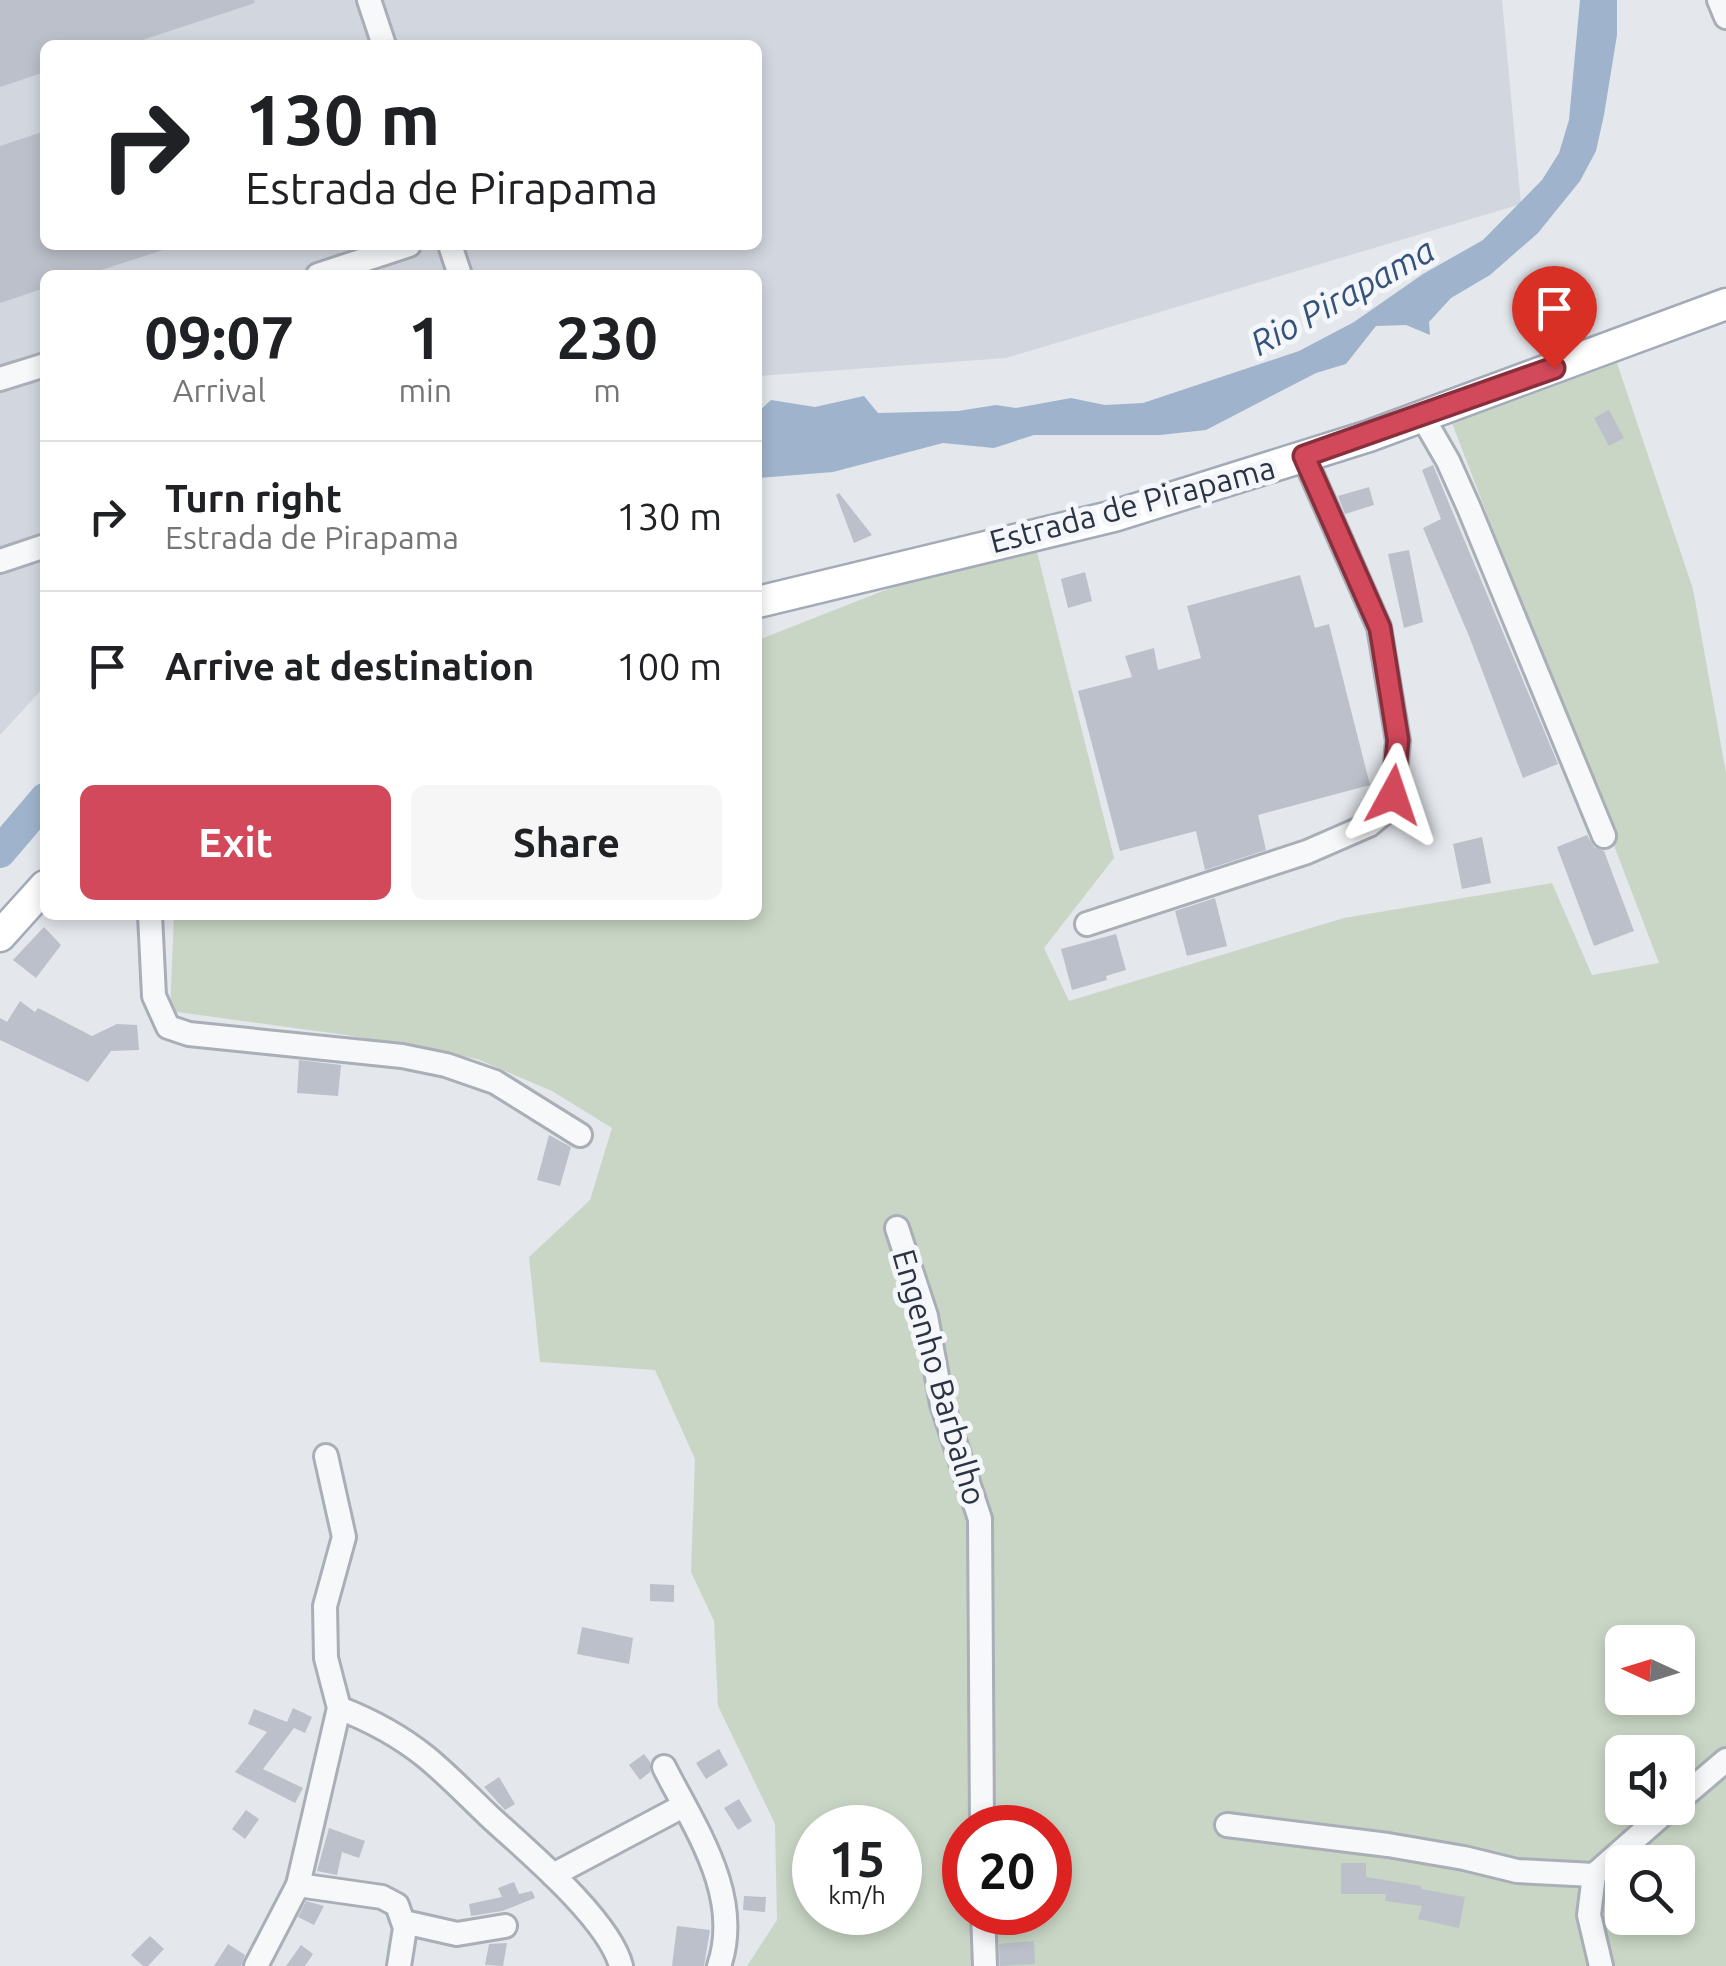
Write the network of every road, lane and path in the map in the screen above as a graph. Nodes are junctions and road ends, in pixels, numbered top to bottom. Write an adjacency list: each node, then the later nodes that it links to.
1 (369, 0): 4 (street)
2 (1719, 0): 3 (street)
3 (1726, 16)
4 (382, 40)
5 (394, 250): 6 (street)
6 (333, 270)
7 (1726, 304): 10 (main road, Estrada de Pirapama)
8 (40, 366): 9 (street)
9 (0, 379)
10 (1422, 416): 11 (main road, Estrada de Pirapama); 15 (street)
11 (1304, 456): 14 (main road, Estrada de Pirapama); 18 (street)
12 (40, 548): 13 (street)
13 (0, 561)
14 (762, 601)
15 (1604, 836)
16 (40, 892): 19 (main road)
17 (150, 920): 20 (street)
18 (1088, 924)
19 (0, 936)
20 (580, 1135)
21 (898, 1228): 27 (street, Engenho Barbalho)
22 (326, 1456): 23 (street)
23 (338, 1708): 31 (street); 33 (street)
24 (1726, 1760): 26 (street)
25 (664, 1767): 28 (street)
26 (1695, 1786)
27 (982, 1805)
28 (683, 1806): 31 (street); 40 (street)
29 (1227, 1825): 32 (street)
30 (1651, 1825): 32 (street)
31 (553, 1875): 39 (street)
32 (1594, 1875): 42 (street)
33 (298, 1885): 34 (street); 37 (street)
34 (404, 1922): 35 (street); 38 (street)
35 (505, 1926)
36 (984, 1935): 41 (street)
37 (256, 1966)
38 (399, 1966)
39 (622, 1966)
40 (719, 1966)
41 (985, 1966)
42 (1601, 1966)

